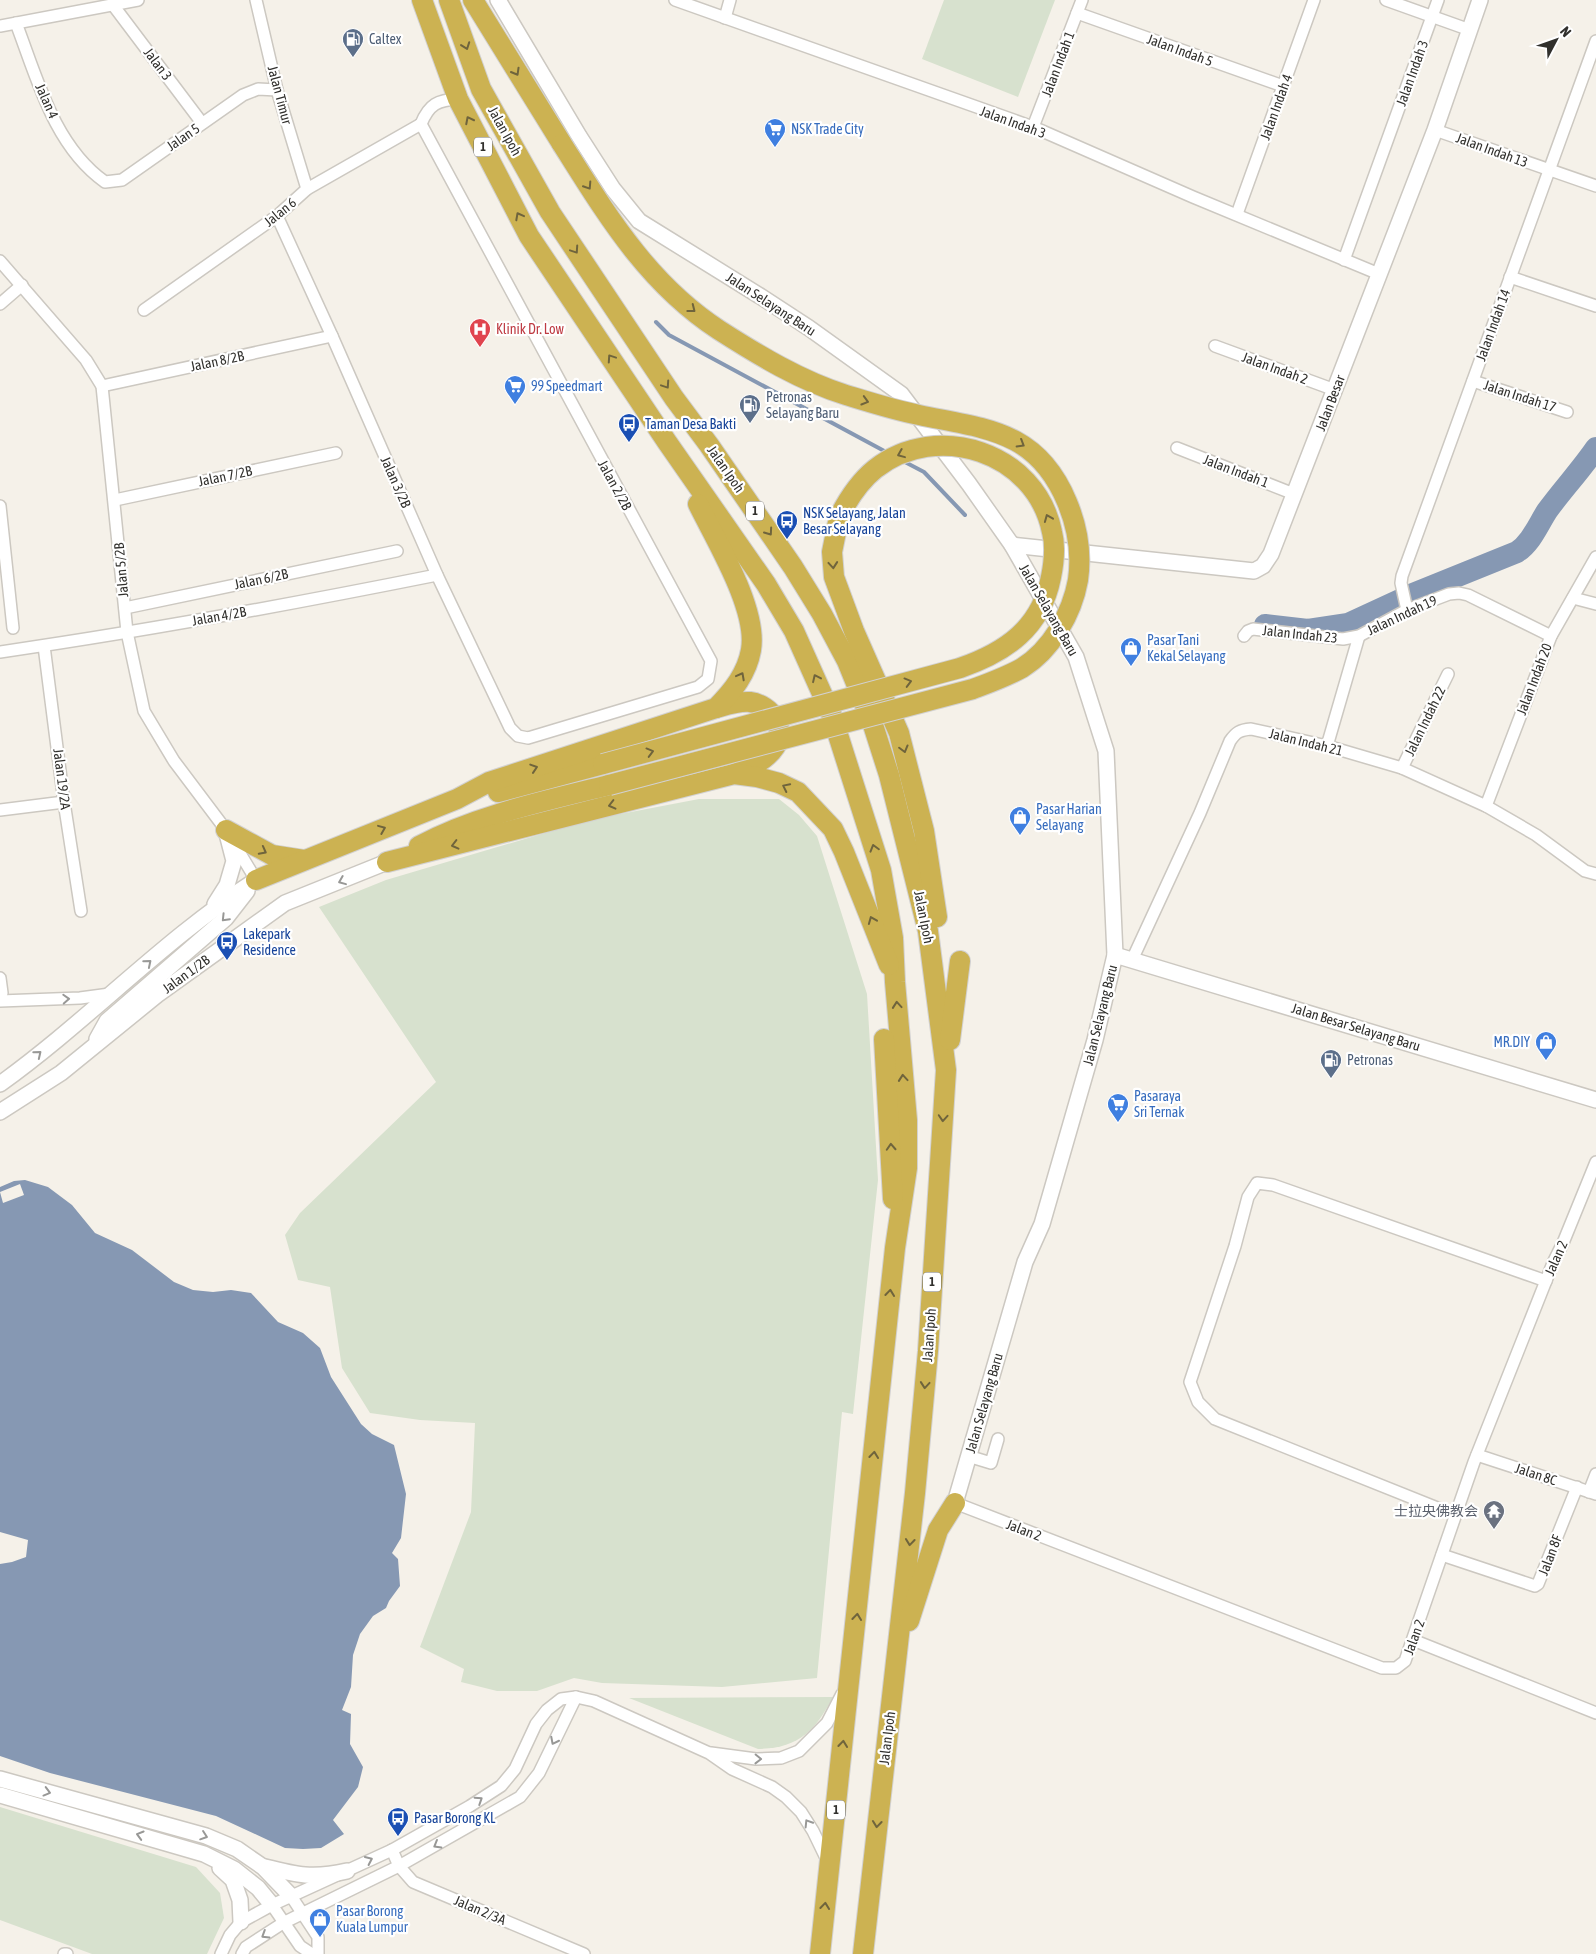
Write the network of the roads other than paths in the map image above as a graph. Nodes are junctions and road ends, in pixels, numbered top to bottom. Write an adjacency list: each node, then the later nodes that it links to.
1 (138, 0): 14 (street)
2 (256, 0): 23 (street, Jalan Timur)
3 (422, 0): 24 (highway, Jalan Ipoh / 1)
4 (449, 0): 95 (highway, Jalan Ipoh / 1, one-way to 95)
5 (473, 0): 82 (highway, one-way to 82, bridge)
6 (498, 0): 55 (street, Jalan Selayang Baru)
7 (675, 0): 17 (street, Jalan Indah 3)
8 (730, 0): 17 (street)
9 (1082, 0): 15 (street, Jalan Indah 1)
10 (1314, 0): 22 (street, Jalan Indah 4)
11 (1386, 0): 16 (street)
12 (1438, 0): 16 (street, Jalan Indah 3)
13 (1480, 0): 20 (street, Jalan Besar)
14 (113, 5): 18 (street); 25 (street, Jalan 3)
15 (1078, 13): 22 (street, Jalan Indah 5); 27 (street, Jalan Indah 1)
16 (1432, 17): 20 (street); 35 (street, Jalan Indah 3)
17 (725, 18): 27 (street, Jalan Indah 3)
18 (16, 22): 19 (street); 30 (street, Jalan 4)
19 (0, 26)
20 (1470, 30): 28 (street, Jalan Besar)
21 (1596, 41): 29 (street, Jalan Indah 14)
22 (1283, 86): 33 (street, Jalan Indah 4)
23 (277, 90): 25 (street, Jalan 5); 32 (street, Jalan Timur)
24 (458, 99): 26 (street); 49 (highway, Jalan Ipoh / 1, one-way to 24)
25 (202, 123): 30 (street, Jalan 5)
26 (421, 124): 32 (street, Jalan 6); 72 (street, Jalan 2/2B)
27 (1033, 128): 33 (street, Jalan Indah 3)
28 (1435, 130): 29 (street, Jalan Indah 13); 37 (street, Jalan Besar)
29 (1549, 170): 31 (street, Jalan Indah 13); 38 (street, Jalan Indah 14)
30 (91, 172)
31 (1596, 186)
32 (308, 189): 34 (street, Jalan 6)
33 (1238, 214): 35 (street, Jalan Indah 3)
34 (277, 216): 42 (street, Jalan 6); 43 (street, Jalan 3/2B)
35 (1344, 260): 37 (street, Jalan Indah 3)
36 (0, 261): 39 (street, Jalan 5/2B)
37 (1379, 274): 47 (street, Jalan Besar)
38 (1510, 277): 41 (street); 45 (street, Jalan Indah 14)
39 (22, 285): 40 (street); 46 (street, Jalan 5/2B)
40 (0, 304)
41 (1596, 306)
42 (144, 310)
43 (332, 336): 46 (street, Jalan 8/2B); 58 (street, Jalan 3/2B)
44 (1215, 346): 47 (street, Jalan Indah 2)
45 (1472, 381): 48 (street, Jalan Indah 17); 61 (street, Jalan Indah 14)
46 (102, 386): 53 (street, Jalan 5/2B)
47 (1335, 390): 52 (street, Jalan Besar)
48 (1567, 412)
49 (667, 442): 71 (highway, one-way to 49); 91 (highway, Jalan Ipoh / 1, one-way to 49)
50 (1177, 448): 52 (street, Jalan Indah 1)
51 (336, 453): 53 (street, Jalan 7/2B)
52 (1294, 494): 55 (street, Jalan Besar)
53 (115, 500): 62 (street, Jalan 5/2B)
54 (0, 506): 63 (street)
55 (1012, 545): 87 (street, Jalan Selayang Baru)
56 (397, 551): 62 (street, Jalan 6/2B)
57 (1596, 557): 59 (street, Jalan Indah 20)
58 (437, 575): 64 (street, Jalan 4/2B); 72 (street, Jalan 3/2B)
59 (1573, 598): 60 (street); 67 (street, Jalan Indah 20)
60 (1596, 604)
61 (1406, 607): 66 (street, Jalan Indah 19); 67 (street, Jalan Indah 19)
62 (125, 608): 64 (street, Jalan 5/2B)
63 (13, 628)
64 (127, 632): 68 (street, Jalan 4/2B); 80 (street, Jalan 5/2B)
65 (1244, 636): 66 (street, Jalan Indah 23)
66 (1359, 636): 73 (street, Jalan Indah 19)
67 (1551, 636): 78 (street, Jalan Indah 20)
68 (44, 646): 69 (street, Jalan 4/2B); 77 (street, Jalan 19/2A)
69 (0, 652)
70 (1448, 674): 74 (street, Jalan Indah 22)
71 (716, 708): 75 (highway); 76 (highway, one-way to 71)
72 (528, 738)
73 (1327, 746): 74 (street, Jalan Indah 21); 88 (street, Jalan Indah 21)
74 (1402, 768): 78 (street, Jalan Indah 21)
75 (734, 774): 82 (highway, one-way to 82); 91 (highway, one-way to 75)
76 (457, 799): 81 (highway, one-way to 76); 95 (highway, one-way to 95, bridge)
77 (64, 802): 79 (street); 86 (street, Jalan 19/2A)
78 (1486, 806): 83 (street, Jalan Indah 21)
79 (0, 810)
80 (226, 830): 81 (highway, one-way to 81); 84 (street, Jalan 5/2B); 85 (street)
81 (304, 860): 84 (highway)
82 (387, 862): 97 (street, Jalan 1/2B, one-way to 97)
83 (1596, 874)
84 (256, 880): 85 (street); 97 (street, one-way to 97)
85 (212, 910): 92 (street, one-way to 85)
86 (81, 911)
87 (1115, 954): 88 (street, Jalan Besar Selayang Baru); 107 (street, Jalan Selayang Baru)
88 (1132, 960): 100 (street, Jalan Besar Selayang Baru)
89 (960, 961): 98 (highway)
90 (0, 978): 93 (street)
91 (895, 982): 103 (highway, Jalan Ipoh / 1, one-way to 91)
92 (111, 994): 94 (street, one-way to 92); 99 (street, one-way to 92)
93 (0, 997)
94 (0, 1002)
95 (940, 1017): 98 (highway, Jalan Ipoh / 1)
96 (884, 1039): 103 (highway, one-way to 96)
97 (92, 1047): 101 (street, Jalan 1/2B)
98 (946, 1070): 110 (highway, Jalan Ipoh / 1, one-way to 110)
99 (0, 1084)
100 (1596, 1100)
101 (0, 1112)
102 (1596, 1162): 104 (street, Jalan 2)
103 (895, 1248): 117 (highway, Jalan Ipoh / 1, one-way to 103)
104 (1546, 1281): 106 (street, Jalan 2); 113 (street)
105 (998, 1438): 107 (street)
106 (1477, 1455): 109 (street, Jalan 8C); 113 (street, Jalan 2)
107 (968, 1456): 112 (street, Jalan Selayang Baru)
108 (1596, 1474): 111 (street)
109 (1577, 1487): 111 (street, Jalan 8C); 114 (street, Jalan 8F)
110 (915, 1493): 112 (highway); 116 (highway, Jalan Ipoh / 1, one-way to 116)
111 (1593, 1493)
112 (955, 1503): 115 (street, Jalan 2); 116 (highway)
113 (1455, 1515): 114 (street, Jalan 2)
114 (1442, 1555): 115 (street, Jalan 2)
115 (1413, 1640): 119 (street)
116 (897, 1656): 140 (highway, Jalan Ipoh / 1, one-way to 140)
117 (852, 1665): 120 (street, one-way to 117); 127 (highway, Jalan Ipoh / 1, one-way to 117)
118 (576, 1697): 120 (street); 123 (street, one-way to 118); 125 (street, one-way to 125)
119 (1596, 1713)
120 (710, 1753): 127 (street, one-way to 120)
121 (0, 1779): 126 (street, one-way to 126)
122 (0, 1795): 124 (street, one-way to 122)
123 (392, 1850): 125 (street, Jalan 2/3A); 128 (street, one-way to 123)
124 (204, 1854): 130 (street); 132 (street)
125 (399, 1866): 131 (street); 138 (street, Jalan 2/3A)
126 (263, 1867): 128 (street); 129 (street)
127 (830, 1867): 139 (highway, Jalan Ipoh / 1, one-way to 127)
128 (347, 1871): 129 (street)
129 (292, 1896): 130 (street); 131 (street)
130 (272, 1904): 132 (street); 133 (street)
131 (304, 1914): 133 (street); 137 (street)
132 (241, 1922): 135 (street)
133 (283, 1923): 134 (street, one-way to 134); 136 (street)
134 (246, 1952)
135 (221, 1954)
136 (312, 1954)
137 (318, 1954)
138 (584, 1954)
139 (820, 1954)
140 (863, 1954)

